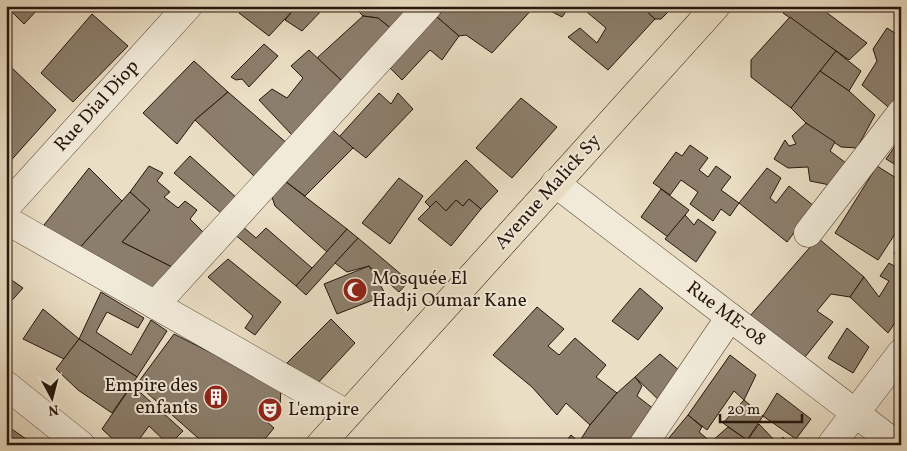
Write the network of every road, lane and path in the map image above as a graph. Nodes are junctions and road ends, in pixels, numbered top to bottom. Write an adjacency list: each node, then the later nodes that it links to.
1 (188, 6): 6 (street, Rue Dial Diop)
2 (428, 6): 9 (street)
3 (716, 6): 5 (main road, Avenue Malick Sy)
4 (901, 113): 8 (street)
5 (555, 183): 10 (street, Rue ME-08); 14 (main road, Avenue Malick Sy)
6 (6, 207)
7 (6, 220): 9 (street)
8 (808, 233)
9 (155, 305): 14 (street)
10 (730, 317): 13 (street, Rue ME-08); 17 (street)
11 (901, 353): 13 (street)
12 (6, 385): 15 (street)
13 (856, 413): 18 (street); 19 (street, Rue ME-08)
14 (347, 414): 16 (main road, Avenue Malick Sy)
15 (81, 445)
16 (320, 445)
17 (643, 445)
18 (831, 445)
19 (897, 445)

